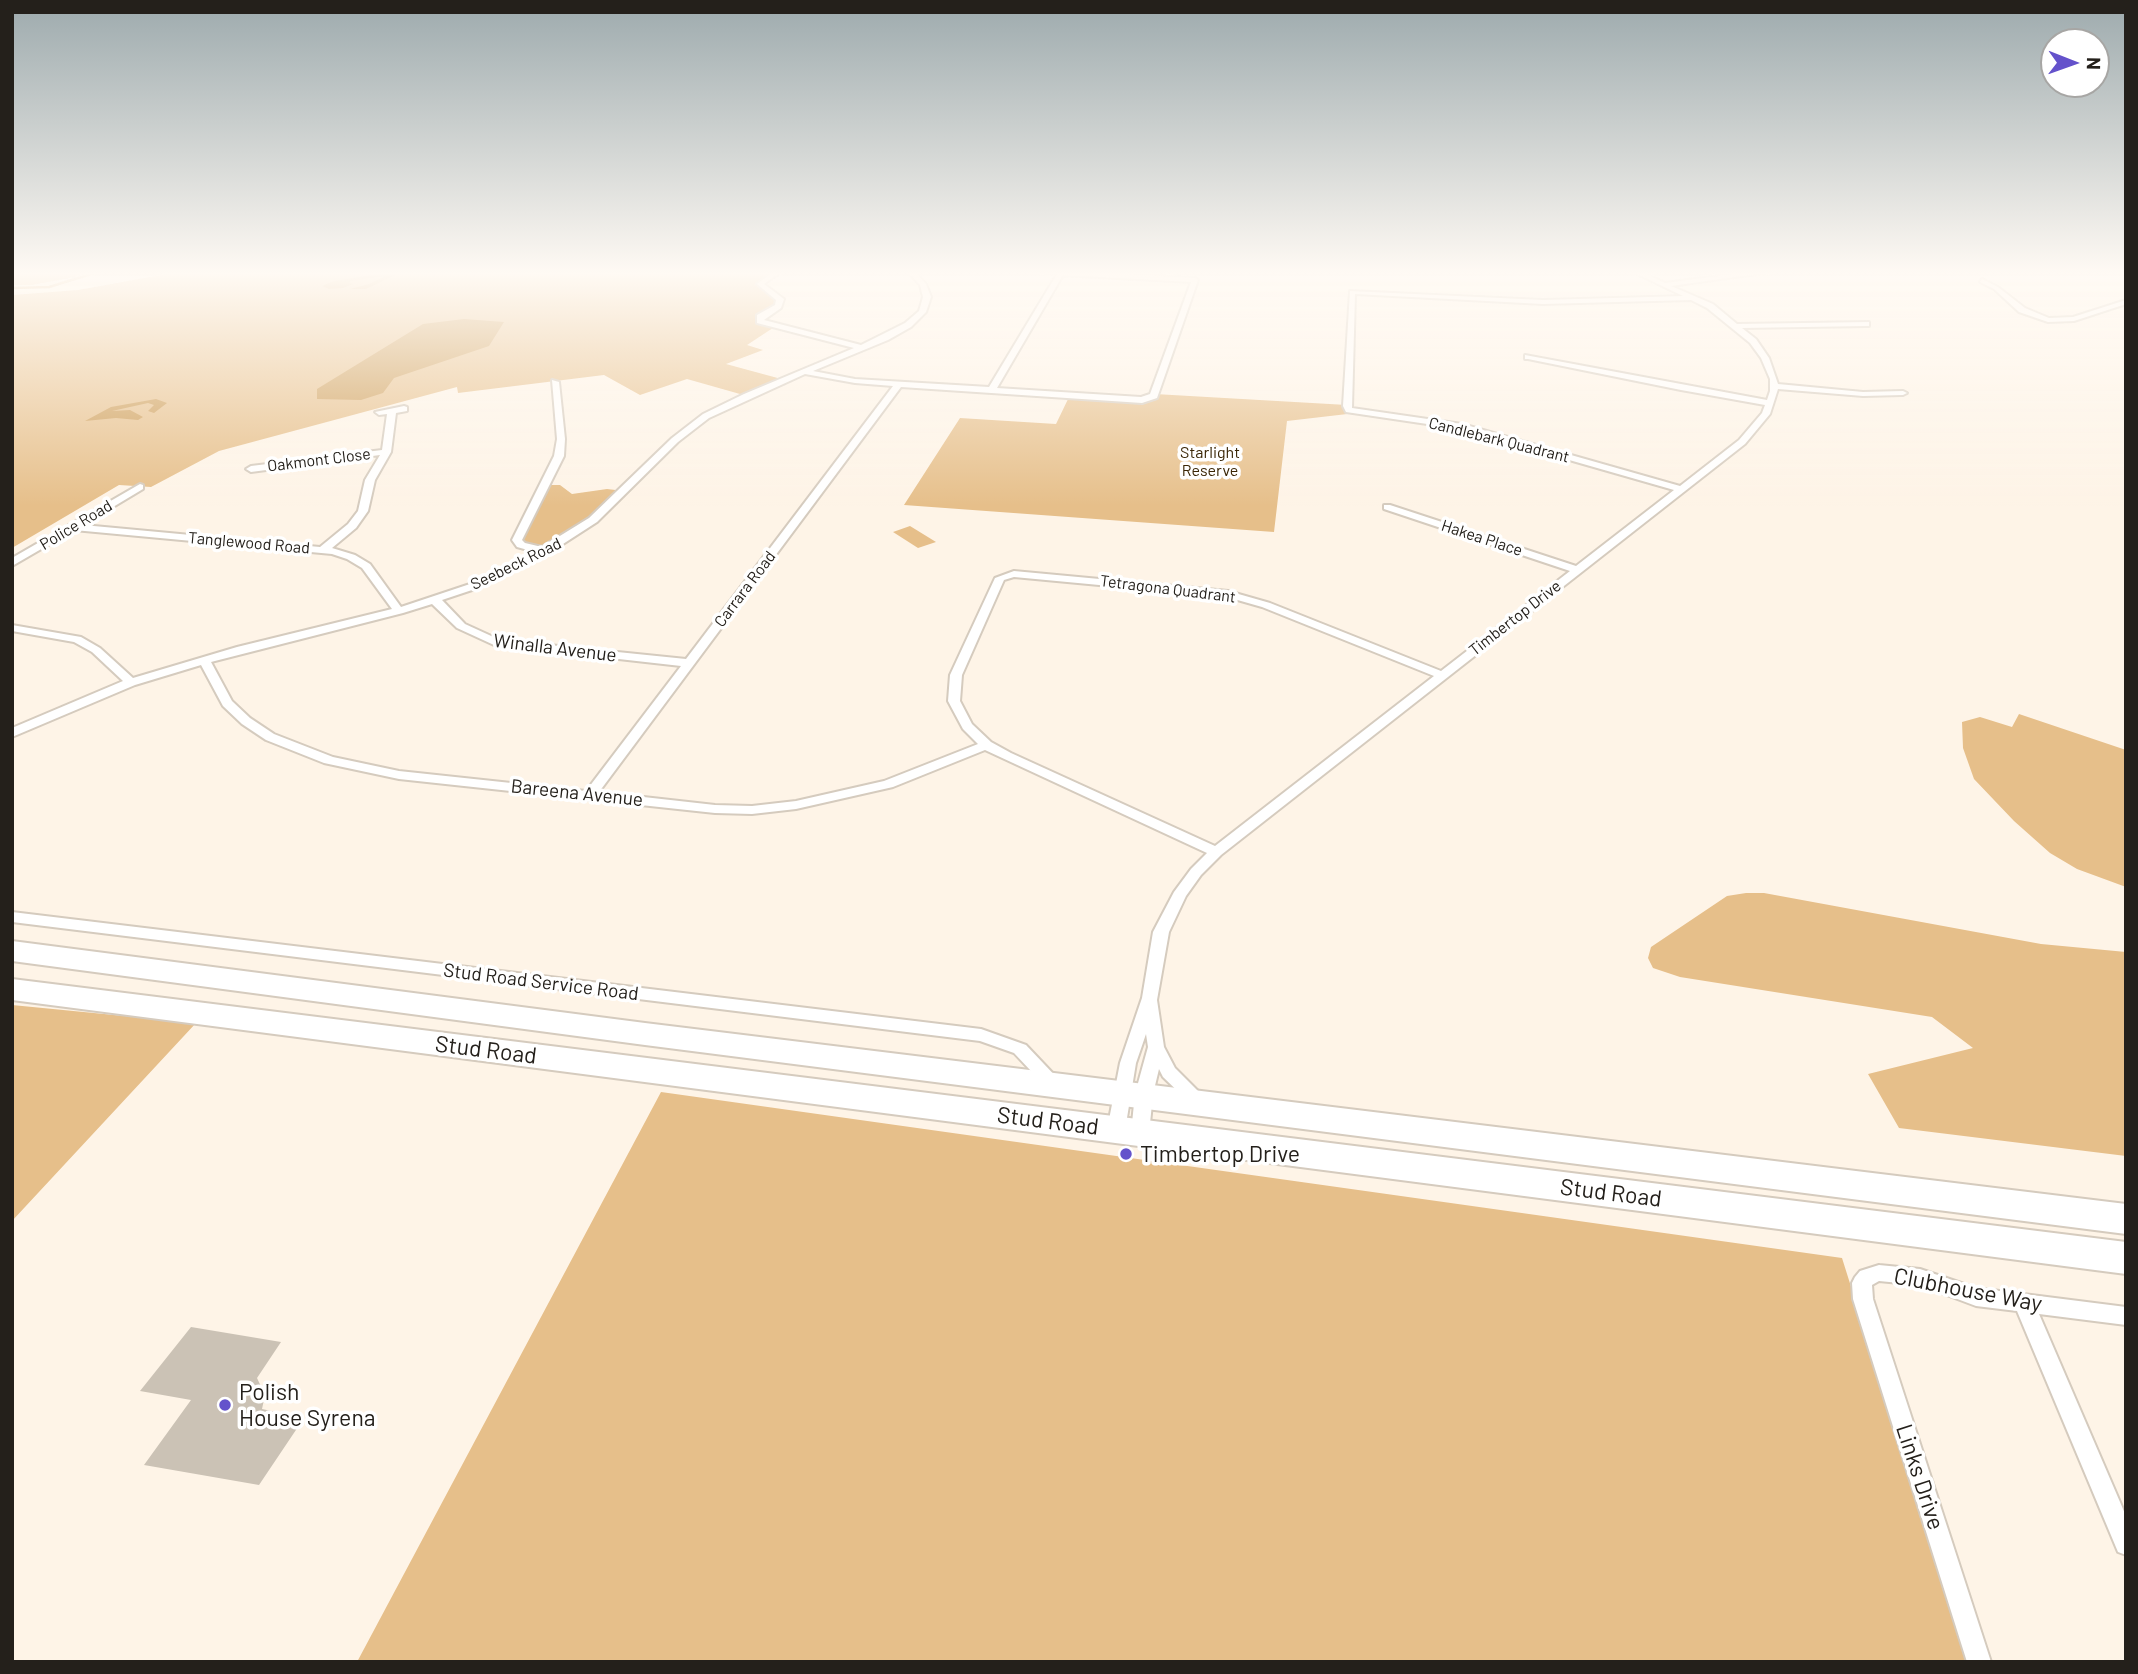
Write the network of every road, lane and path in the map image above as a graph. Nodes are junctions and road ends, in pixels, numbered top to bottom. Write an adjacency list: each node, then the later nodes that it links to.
1 (859, 349): 7 (street, Seebeck Road)
2 (1016, 349): 11 (street)
3 (1171, 349): 11 (street)
4 (1348, 349): 20 (street, Candlebark Quadrant)
5 (1758, 349): 10 (street)
6 (1528, 357): 13 (street)
7 (804, 372): 9 (street); 24 (street, Seebeck Road)
8 (555, 382): 24 (street)
9 (898, 384): 11 (street); 33 (street, Carrara Road)
10 (1774, 386): 12 (street); 13 (street, Timbertop Drive)
11 (992, 390)
12 (1903, 393)
13 (1771, 403): 20 (street, Timbertop Drive)
14 (404, 409): 15 (street)
15 (393, 410): 16 (street); 17 (street)
16 (379, 412)
17 (386, 452): 18 (street, Oakmont Close); 23 (street)
18 (251, 469)
19 (140, 487): 22 (street, Police Road)
20 (1681, 489): 27 (street, Timbertop Drive)
21 (1387, 507): 27 (street, Hakea Place)
22 (72, 527): 23 (street, Tanglewood Road); 25 (street, Police Road)
23 (324, 549): 30 (street, Tanglewood Road)
24 (545, 551): 29 (street, Seebeck Road)
25 (12, 563)
26 (993, 568): 28 (street, Tetragona Quadrant)
27 (1577, 570): 34 (street, Timbertop Drive)
28 (1006, 575): 34 (street, Tetragona Quadrant); 37 (street)
29 (435, 600): 30 (street, Seebeck Road); 33 (street, Winalla Avenue)
30 (400, 611): 32 (street, Seebeck Road)
31 (12, 628): 35 (street)
32 (204, 659): 35 (street, Seebeck Road); 38 (street, Bareena Avenue)
33 (690, 663): 38 (street, Carrara Road)
34 (1442, 675): 39 (street, Timbertop Drive)
35 (131, 682): 36 (street, Seebeck Road)
36 (12, 733)
37 (986, 745): 38 (street, Bareena Avenue); 39 (street)
38 (591, 794)
39 (1216, 852): 43 (street, Timbertop Drive)
40 (12, 917): 47 (street, Stud Road Service Road)
41 (12, 951): 44 (highway, Stud Road)
42 (12, 989): 46 (highway, Stud Road)
43 (1150, 998): 45 (street, Timbertop Drive); 48 (street, Timbertop Drive)
44 (645, 1034): 46 (highway); 47 (highway, Stud Road)
45 (1156, 1047): 48 (street, Timbertop Drive); 49 (street)
46 (627, 1069): 50 (highway, Stud Road)
47 (1053, 1083): 48 (highway, Stud Road)
48 (1133, 1093): 49 (highway, Stud Road); 50 (street, Timbertop Drive)
49 (1200, 1102): 51 (highway, Stud Road)
50 (1128, 1132): 52 (highway, Stud Road)
51 (2126, 1219)
52 (2126, 1258)
53 (1862, 1291): 54 (street, Clubhouse Way); 57 (street, Links Drive)
54 (2024, 1303): 55 (street, Clubhouse Way); 56 (street)
55 (2126, 1315)
56 (2126, 1544)
57 (1979, 1662)

